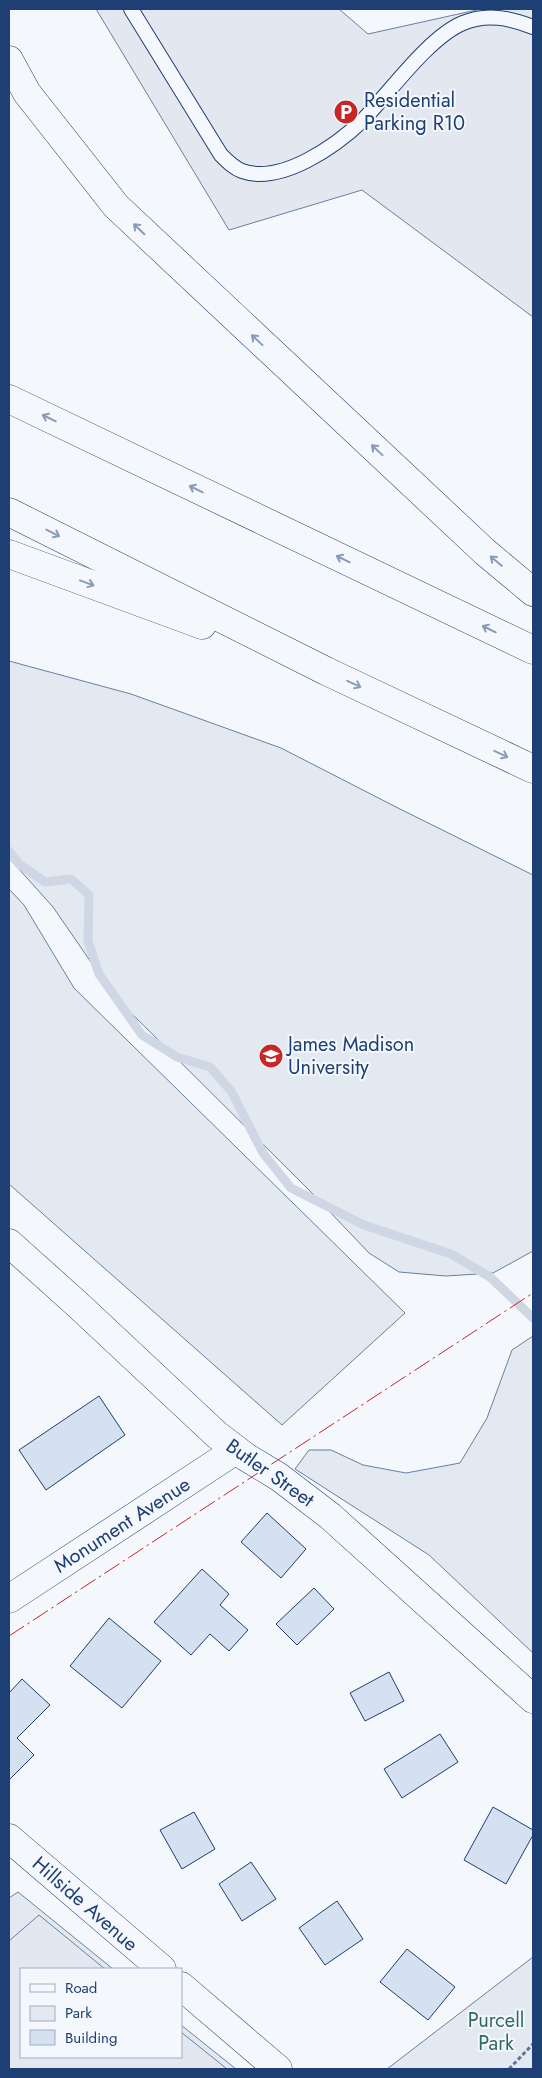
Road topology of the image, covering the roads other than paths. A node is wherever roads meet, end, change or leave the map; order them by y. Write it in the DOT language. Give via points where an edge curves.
graph roads {
  1 [pos="131,9"];
  2 [pos="533,27"];
  3 [pos="9,60"];
  4 [pos="9,399"];
  5 [pos="9,512"];
  6 [pos="9,554"];
  7 [pos="533,592"];
  8 [pos="533,650"];
  9 [pos="326,671"];
  10 [pos="533,769"];
  11 [pos="9,1243"];
  12 [pos="236,1450"];
  13 [pos="9,1599"];
  14 [pos="533,1699"];
  15 [pos="9,1838"];
  16 [pos="161,1968"];
  17 [pos="182,1987"];
  18 [pos="278,2069"];
  1 -- 2 [label="lane" via="221,155 241,170 262,174 290,168 344,136 363,120 436,41 455,27 493,17"];
  7 -- 3 [label="main road, one-way" via="484,552 116,206 27,93"];
  8 -- 4 [label="main road, one-way"];
  5 -- 9 [label="main road, one-way"];
  6 -- 9 [label="main road, one-way"];
  9 -- 10 [label="main road, one-way"];
  11 -- 12 [label="main road, Butler Street"];
  12 -- 13 [label="main road, Monument Avenue"];
  12 -- 14 [label="main road, Butler Street" via="279,1477 330,1516"];
  15 -- 16 [label="main road, Hillside Avenue"];
  17 -- 18 [label="main road"];
}
